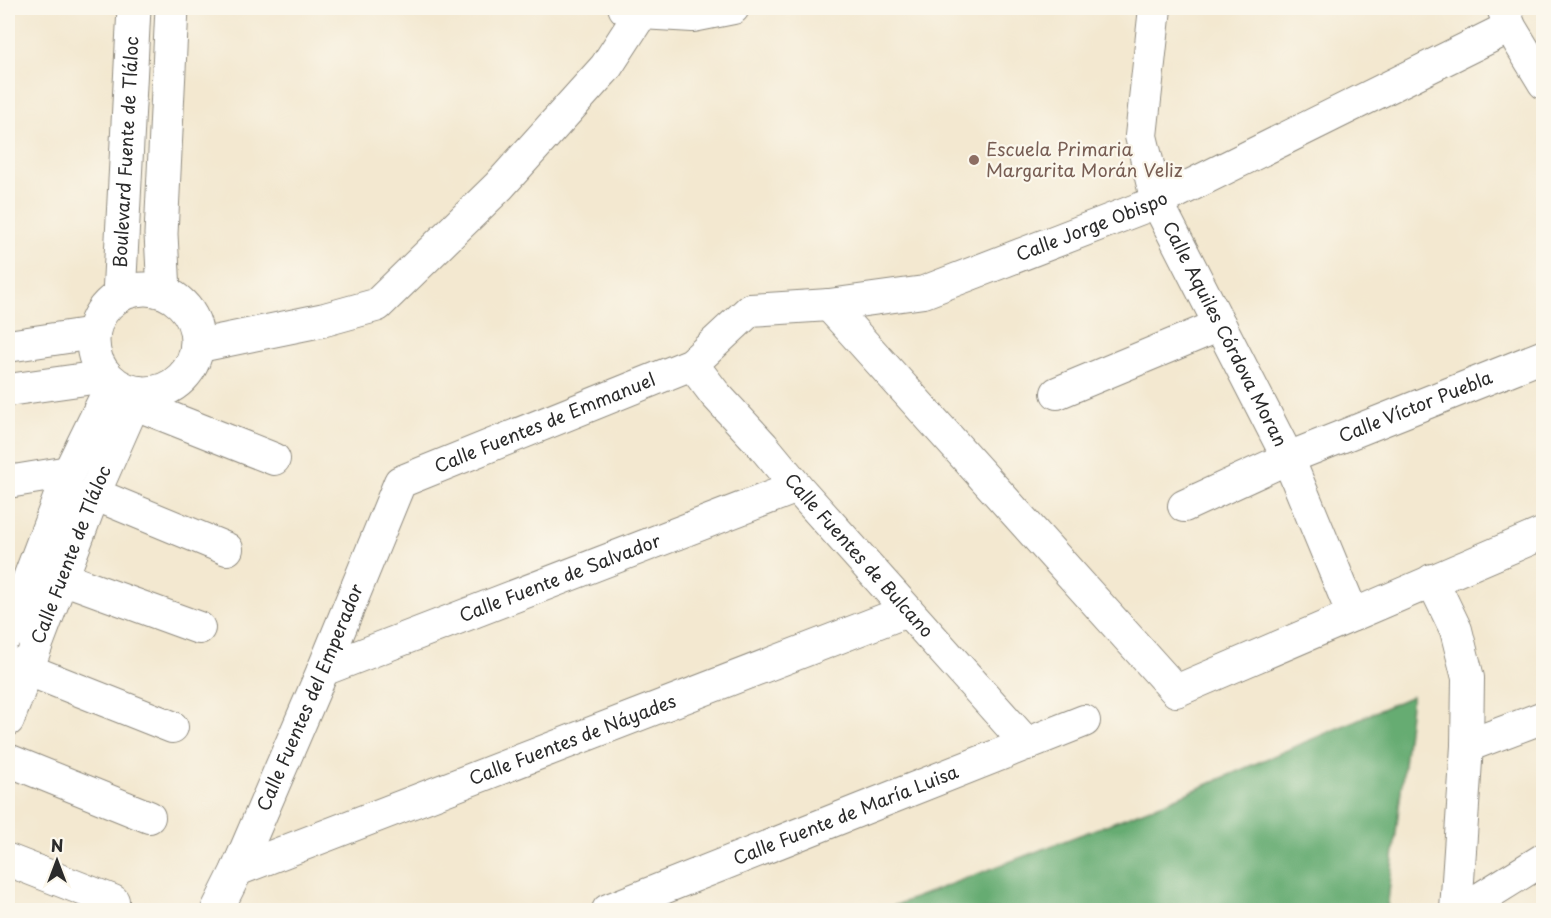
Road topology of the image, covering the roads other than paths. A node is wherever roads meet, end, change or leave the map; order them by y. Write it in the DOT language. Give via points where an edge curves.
graph roads {
  1 [pos="134,8"];
  2 [pos="172,8"];
  3 [pos="733,8"];
  4 [pos="1155,8"];
  5 [pos="637,10"];
  6 [pos="1506,17"];
  7 [pos="1544,83"];
  8 [pos="1157,202"];
  9 [pos="164,292"];
  10 [pos="119,296"];
  11 [pos="829,305"];
  12 [pos="1220,325"];
  13 [pos="94,333"];
  14 [pos="8,346"];
  15 [pos="197,346"];
  16 [pos="1544,356"];
  17 [pos="692,364"];
  18 [pos="120,389"];
  19 [pos="8,390"];
  20 [pos="1057,393"];
  21 [pos="1288,458"];
  22 [pos="274,459"];
  23 [pos="69,472"];
  24 [pos="8,482"];
  25 [pos="400,482"];
  26 [pos="797,487"];
  27 [pos="94,495"];
  28 [pos="1184,506"];
  29 [pos="1544,533"];
  30 [pos="40,547"];
  31 [pos="227,549"];
  32 [pos="66,567"];
  33 [pos="1432,580"];
  34 [pos="907,611"];
  35 [pos="1353,615"];
  36 [pos="199,628"];
  37 [pos="8,634"];
  38 [pos="17,666"];
  39 [pos="323,670"];
  40 [pos="1544,717"];
  41 [pos="8,720"];
  42 [pos="1084,721"];
  43 [pos="172,727"];
  44 [pos="1027,744"];
  45 [pos="1467,746"];
  46 [pos="8,760"];
  47 [pos="149,817"];
  48 [pos="1544,859"];
  49 [pos="8,860"];
  50 [pos="237,870"];
  51 [pos="113,901"];
  52 [pos="217,910"];
  53 [pos="608,910"];
  54 [pos="1455,910"];
  55 [pos="1462,910"];
  1 -- 10 [label="street, Boulevard Fuente de Tláloc"];
  2 -- 9 [label="street" via="161,234"];
  3 -- 5 [label="street" via="693,16"];
  4 -- 8 [label="street, Calle Aquiles Córdova Moran" via="1141,136"];
  5 -- 15 [label="street" via="606,67 499,186 377,305"];
  6 -- 7 [label="street"];
  6 -- 8 [label="street, Calle Jorge Obispo"];
  8 -- 11 [label="street, Calle Jorge Obispo" via="924,292"];
  8 -- 12 [label="street, Calle Aquiles Córdova Moran"];
  9 -- 10 [label="street" via="141,289"];
  9 -- 15 [label="street" via="178,300 189,314 196,329"];
  10 -- 13 [label="street" via="98,318"];
  11 -- 17 [label="street, Calle Jorge Obispo" via="750,310"];
  11 -- 35 [label="street" via="1176,691"];
  12 -- 20 [label="street"];
  12 -- 21 [label="street, Calle Aquiles Córdova Moran"];
  13 -- 14 [label="street"];
  13 -- 18 [label="street" via="98,363"];
  15 -- 18 [label="street" via="183,377 169,387 152,392"];
  16 -- 21 [label="street, Calle Víctor Puebla"];
  17 -- 25 [label="street, Calle Fuentes de Emmanuel"];
  17 -- 26 [label="street, Calle Fuentes de Bulcano"];
  18 -- 19 [label="street"];
  18 -- 22 [label="street"];
  18 -- 23 [label="street, Calle Fuente de Tláloc"];
  18 -- 27 [label="street, Calle Fuente de Tláloc"];
  21 -- 28 [label="street, Calle Víctor Puebla"];
  21 -- 35 [label="street, Calle Aquiles Córdova Moran"];
  23 -- 24 [label="street"];
  23 -- 30 [label="street, Calle Fuente de Tláloc"];
  25 -- 39 [label="street, Calle Fuentes del Emperador"];
  26 -- 34 [label="street, Calle Fuentes de Bulcano"];
  26 -- 39 [label="street, Calle Fuente de Salvador"];
  27 -- 31 [label="street"];
  27 -- 32 [label="street, Calle Fuente de Tláloc"];
  29 -- 33 [label="street"];
  30 -- 32 [label="street"];
  30 -- 37 [label="street, Calle Fuente de Tláloc"];
  32 -- 36 [label="street"];
  32 -- 38 [label="street, Calle Fuente de Tláloc"];
  33 -- 35 [label="street"];
  33 -- 45 [label="street" via="1456,630 1468,678"];
  34 -- 44 [label="street, Calle Fuentes de Bulcano"];
  34 -- 50 [label="street, Calle Fuentes de Náyades"];
  38 -- 41 [label="street, Calle Fuente de Tláloc"];
  38 -- 43 [label="street"];
  39 -- 50 [label="street, Calle Fuentes del Emperador"];
  40 -- 45 [label="street"];
  42 -- 44 [label="street, Calle Fuente de María Luisa"];
  44 -- 53 [label="street, Calle Fuente de María Luisa"];
  45 -- 54 [label="street"];
  46 -- 47 [label="street"];
  48 -- 55 [label="street"];
  49 -- 51 [label="street"];
  50 -- 52 [label="street, Calle Fuentes del Emperador"];
}
